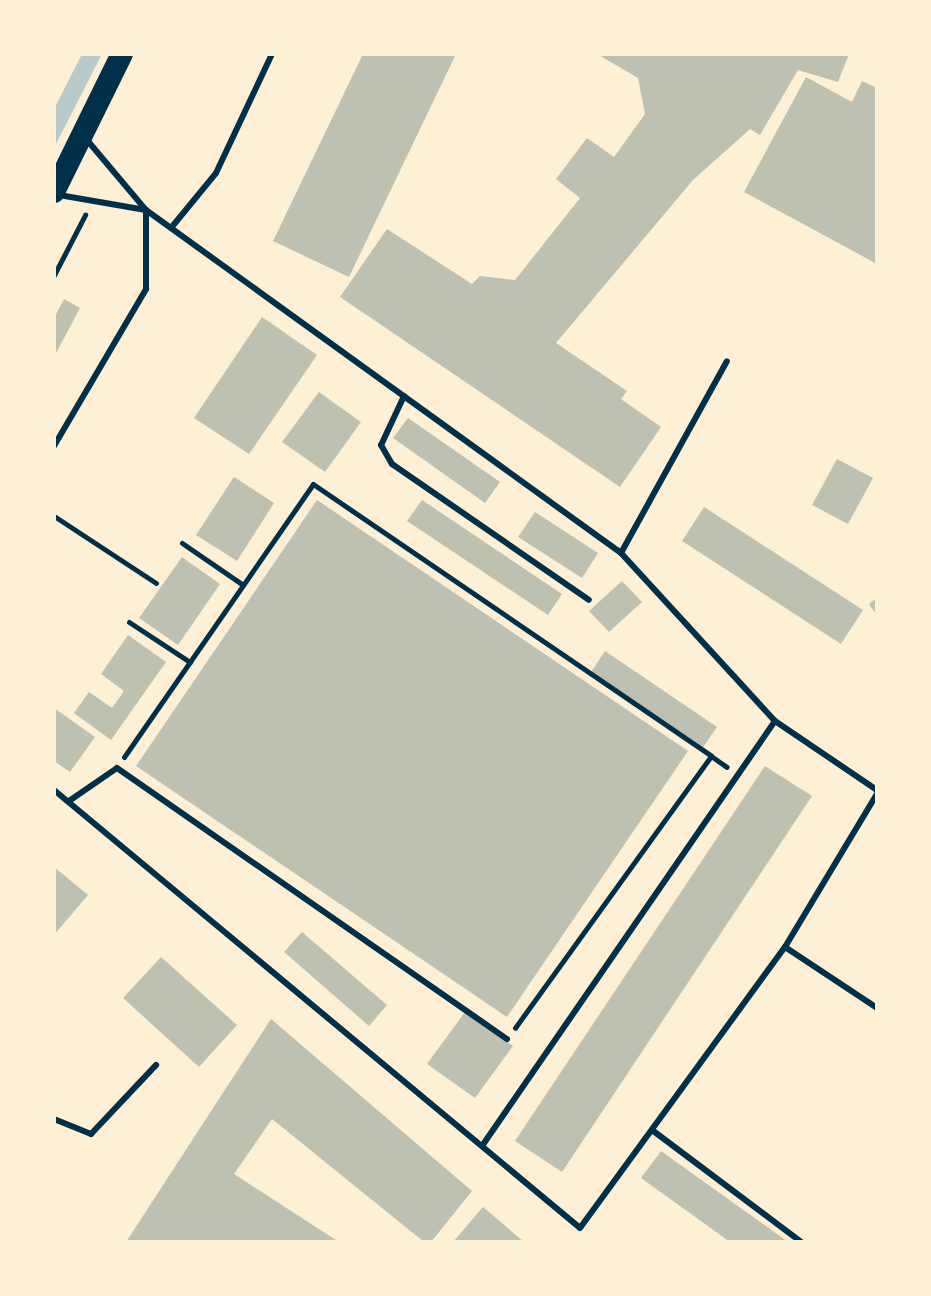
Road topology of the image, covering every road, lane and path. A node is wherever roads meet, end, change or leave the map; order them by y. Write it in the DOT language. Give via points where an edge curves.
graph roads {
  1 [pos="122,54"];
  2 [pos="272,54"];
  3 [pos="83,134"];
  4 [pos="54,193"];
  5 [pos="93,200"];
  6 [pos="146,210"];
  7 [pos="171,228"];
  8 [pos="54,275"];
  9 [pos="727,361"];
  10 [pos="404,396"];
  11 [pos="54,446"];
  12 [pos="54,516"];
  13 [pos="182,543"];
  14 [pos="621,553"];
  15 [pos="156,583"];
  16 [pos="243,585"];
  17 [pos="589,600"];
  18 [pos="129,622"];
  19 [pos="190,662"];
  20 [pos="775,721"];
  21 [pos="117,768"];
  22 [pos="54,790"];
  23 [pos="877,792"];
  24 [pos="69,801"];
  25 [pos="785,947"];
  26 [pos="877,1008"];
  27 [pos="507,1039"];
  28 [pos="156,1065"];
  29 [pos="54,1119"];
  30 [pos="652,1130"];
  31 [pos="482,1146"];
  32 [pos="801,1242"];
  1 -- 3 [label="highway"];
  2 -- 7 [label="lane" via="216,173"];
  3 -- 4 [label="highway"];
  3 -- 6 [label="lane"];
  4 -- 5 [label="lane"];
  5 -- 6 [label="lane"];
  5 -- 8 [label="path"];
  6 -- 7 [label="lane"];
  6 -- 11 [label="lane" via="146,289"];
  7 -- 10 [label="lane"];
  9 -- 14 [label="lane"];
  10 -- 14 [label="lane"];
  10 -- 17 [label="lane" via="381,445 392,464"];
  12 -- 15 [label="path"];
  13 -- 16 [label="path"];
  14 -- 20 [label="lane"];
  16 -- 19 [label="path"];
  16 -- 27 [label="path" via="313,484 711,756"];
  18 -- 19 [label="path"];
  19 -- 21 [label="path"];
  20 -- 23 [label="lane"];
  20 -- 31 [label="lane"];
  21 -- 24 [label="lane"];
  21 -- 27 [label="lane"];
  22 -- 24 [label="lane"];
  23 -- 25 [label="lane"];
  24 -- 31 [label="lane"];
  25 -- 26 [label="lane"];
  25 -- 30 [label="lane"];
  28 -- 29 [label="lane" via="91,1134"];
  30 -- 31 [label="lane" via="580,1228"];
  30 -- 32 [label="lane"];
}
